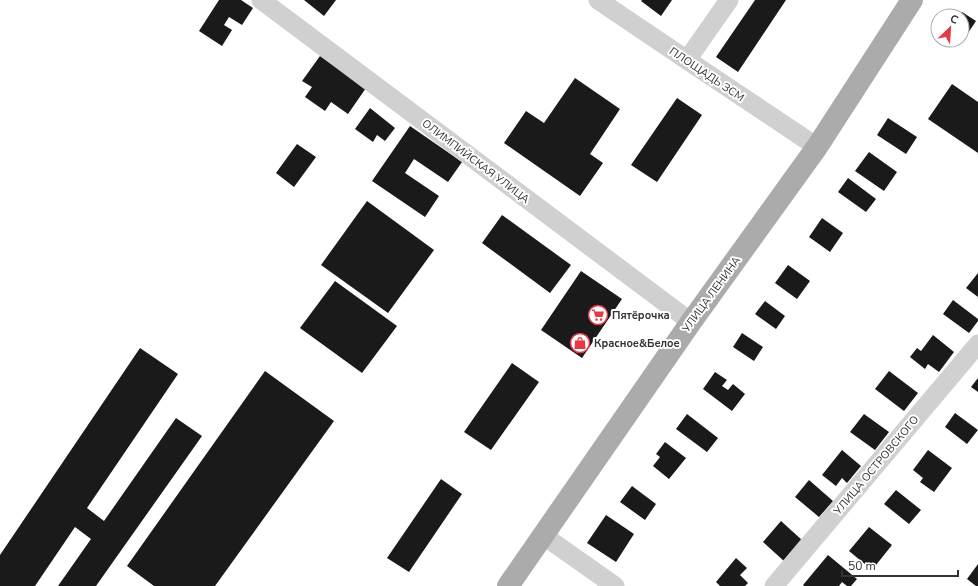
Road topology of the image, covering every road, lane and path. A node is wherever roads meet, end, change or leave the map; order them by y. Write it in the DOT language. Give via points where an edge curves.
graph roads {
  1 [pos="261,0"];
  2 [pos="598,0"];
  3 [pos="729,0"];
  4 [pos="912,0"];
  5 [pos="687,60"];
  6 [pos="817,147"];
  7 [pos="690,322"];
  8 [pos="978,344"];
  9 [pos="544,536"];
  10 [pos="508,586"];
  11 [pos="615,586"];
  12 [pos="774,586"];
  1 -- 7 [label="street, ОЛИМПИЙСКАЯ УЛИЦА"];
  2 -- 5 [label="street, ПЛОЩАДЬ ЗСМ"];
  3 -- 5 [label="street"];
  4 -- 6 [label="main road, УЛИЦА ЛЕНИНА"];
  5 -- 6 [label="street, ПЛОЩАДЬ ЗСМ"];
  6 -- 7 [label="main road, УЛИЦА ЛЕНИНА"];
  7 -- 9 [label="main road, УЛИЦА ЛЕНИНА"];
  8 -- 12 [label="street, УЛИЦА ОСТРОВСКОГО"];
  9 -- 10 [label="main road, УЛИЦА ЛЕНИНА"];
  9 -- 11 [label="street"];
}
